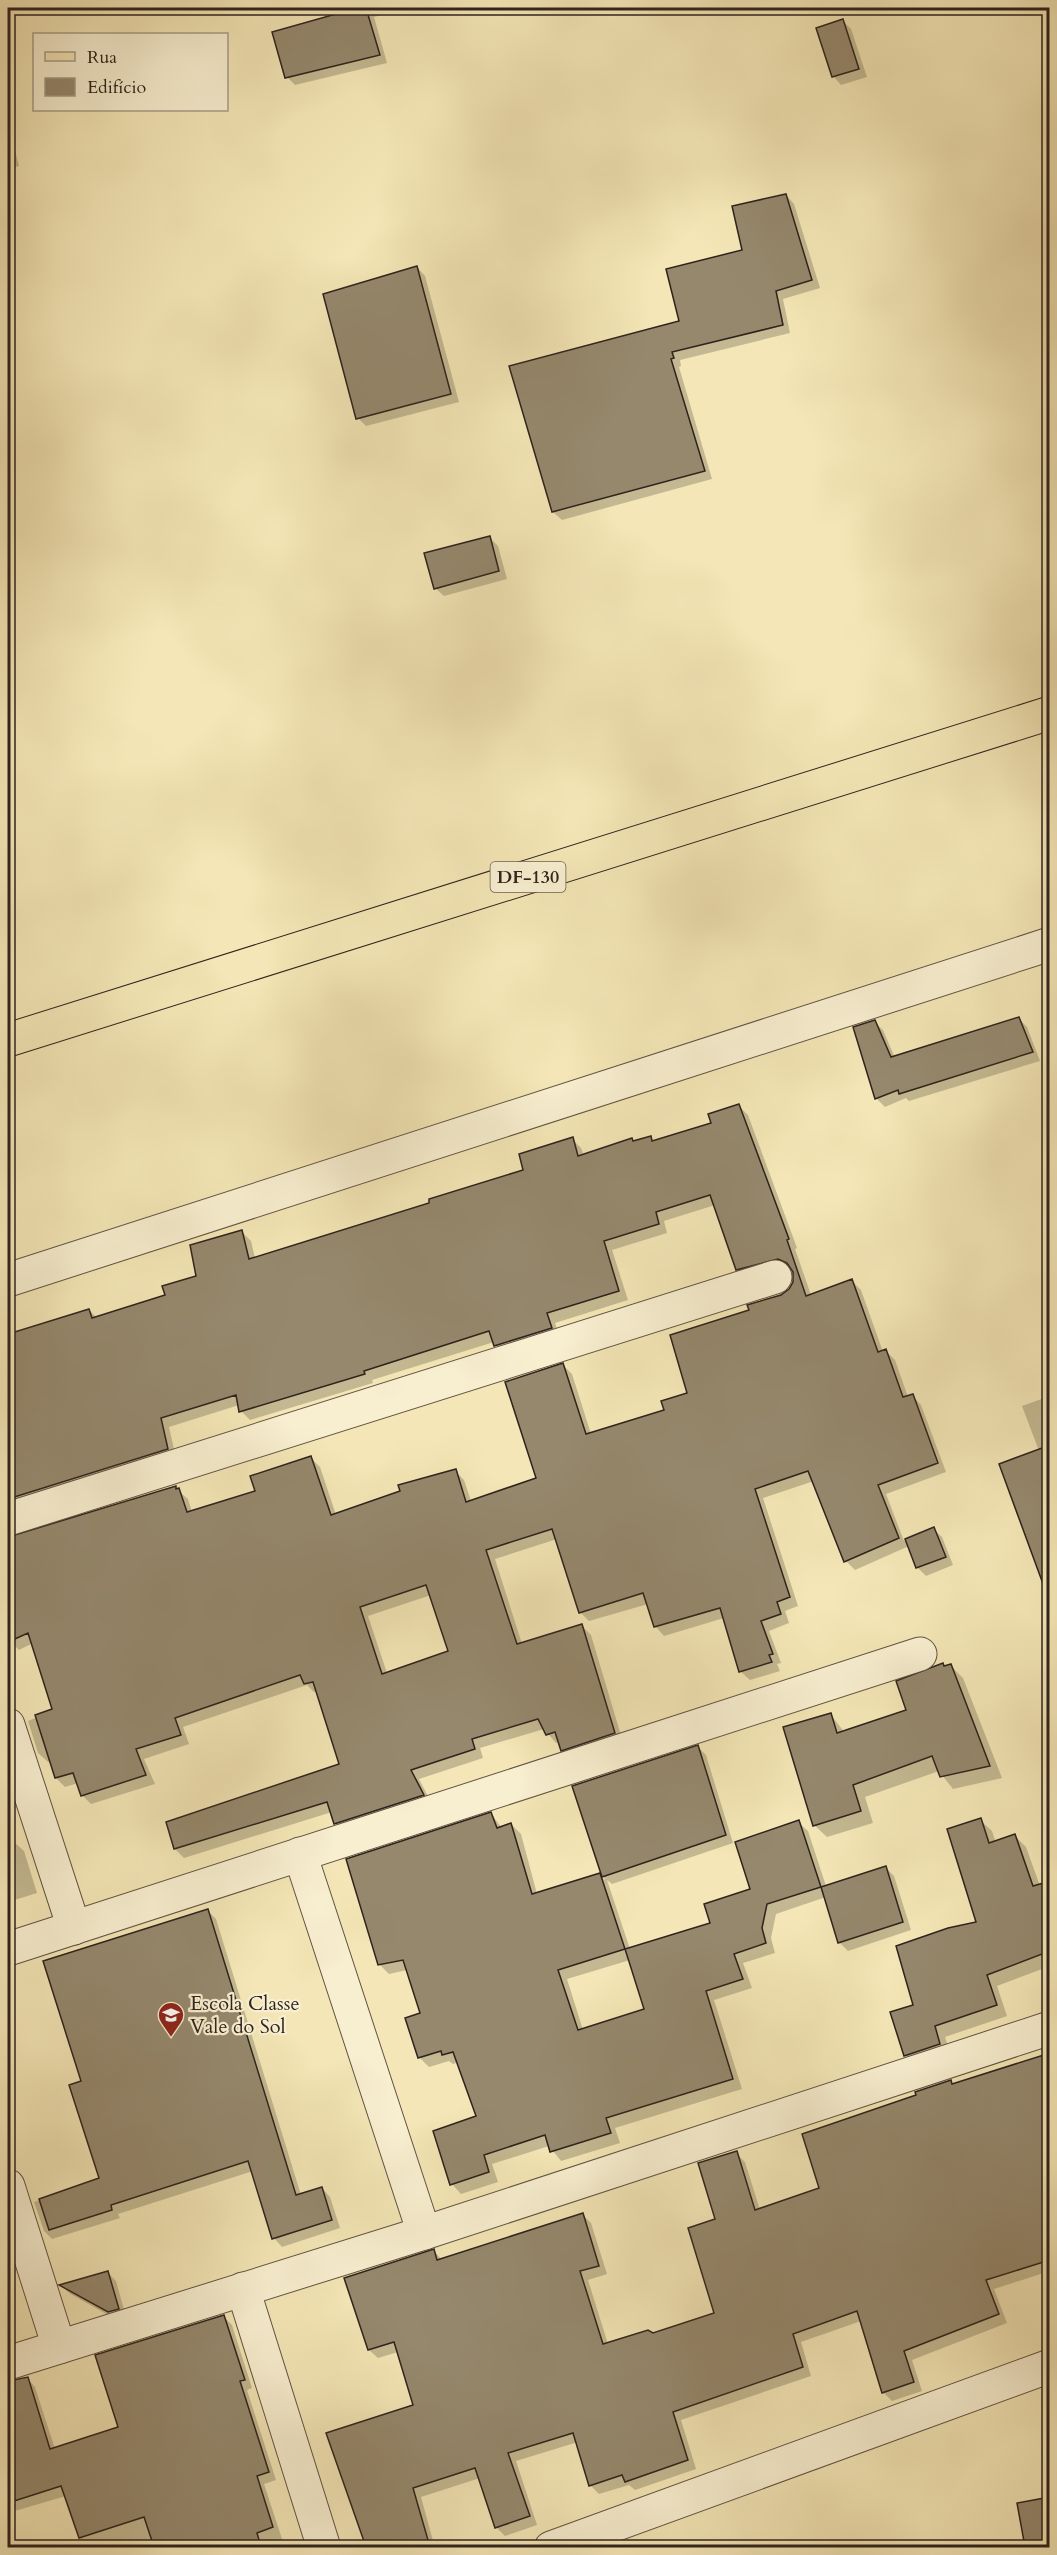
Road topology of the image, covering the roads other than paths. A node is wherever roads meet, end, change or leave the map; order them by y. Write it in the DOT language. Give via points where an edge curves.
graph roads {
  1 [pos="1050,713"];
  2 [pos="1050,944"];
  3 [pos="8,1040"];
  4 [pos="775,1277"];
  5 [pos="8,1280"];
  6 [pos="8,1519"];
  7 [pos="920,1654"];
  8 [pos="8,1725"];
  9 [pos="300,1854"];
  10 [pos="74,1928"];
  11 [pos="8,1949"];
  12 [pos="1050,2028"];
  13 [pos="8,2186"];
  14 [pos="424,2233"];
  15 [pos="243,2289"];
  16 [pos="59,2347"];
  17 [pos="8,2363"];
  18 [pos="1050,2366"];
  19 [pos="324,2547"];
  20 [pos="551,2547"];
  1 -- 3 [label="main road, DF-130"];
  2 -- 5 [label="street"];
  4 -- 6 [label="street"];
  7 -- 9 [label="street"];
  8 -- 10 [label="street"];
  9 -- 10 [label="street"];
  9 -- 14 [label="street"];
  10 -- 11 [label="street"];
  12 -- 14 [label="street"];
  13 -- 16 [label="street"];
  14 -- 15 [label="street"];
  15 -- 16 [label="street"];
  15 -- 19 [label="street"];
  16 -- 17 [label="street"];
  18 -- 20 [label="street"];
}
